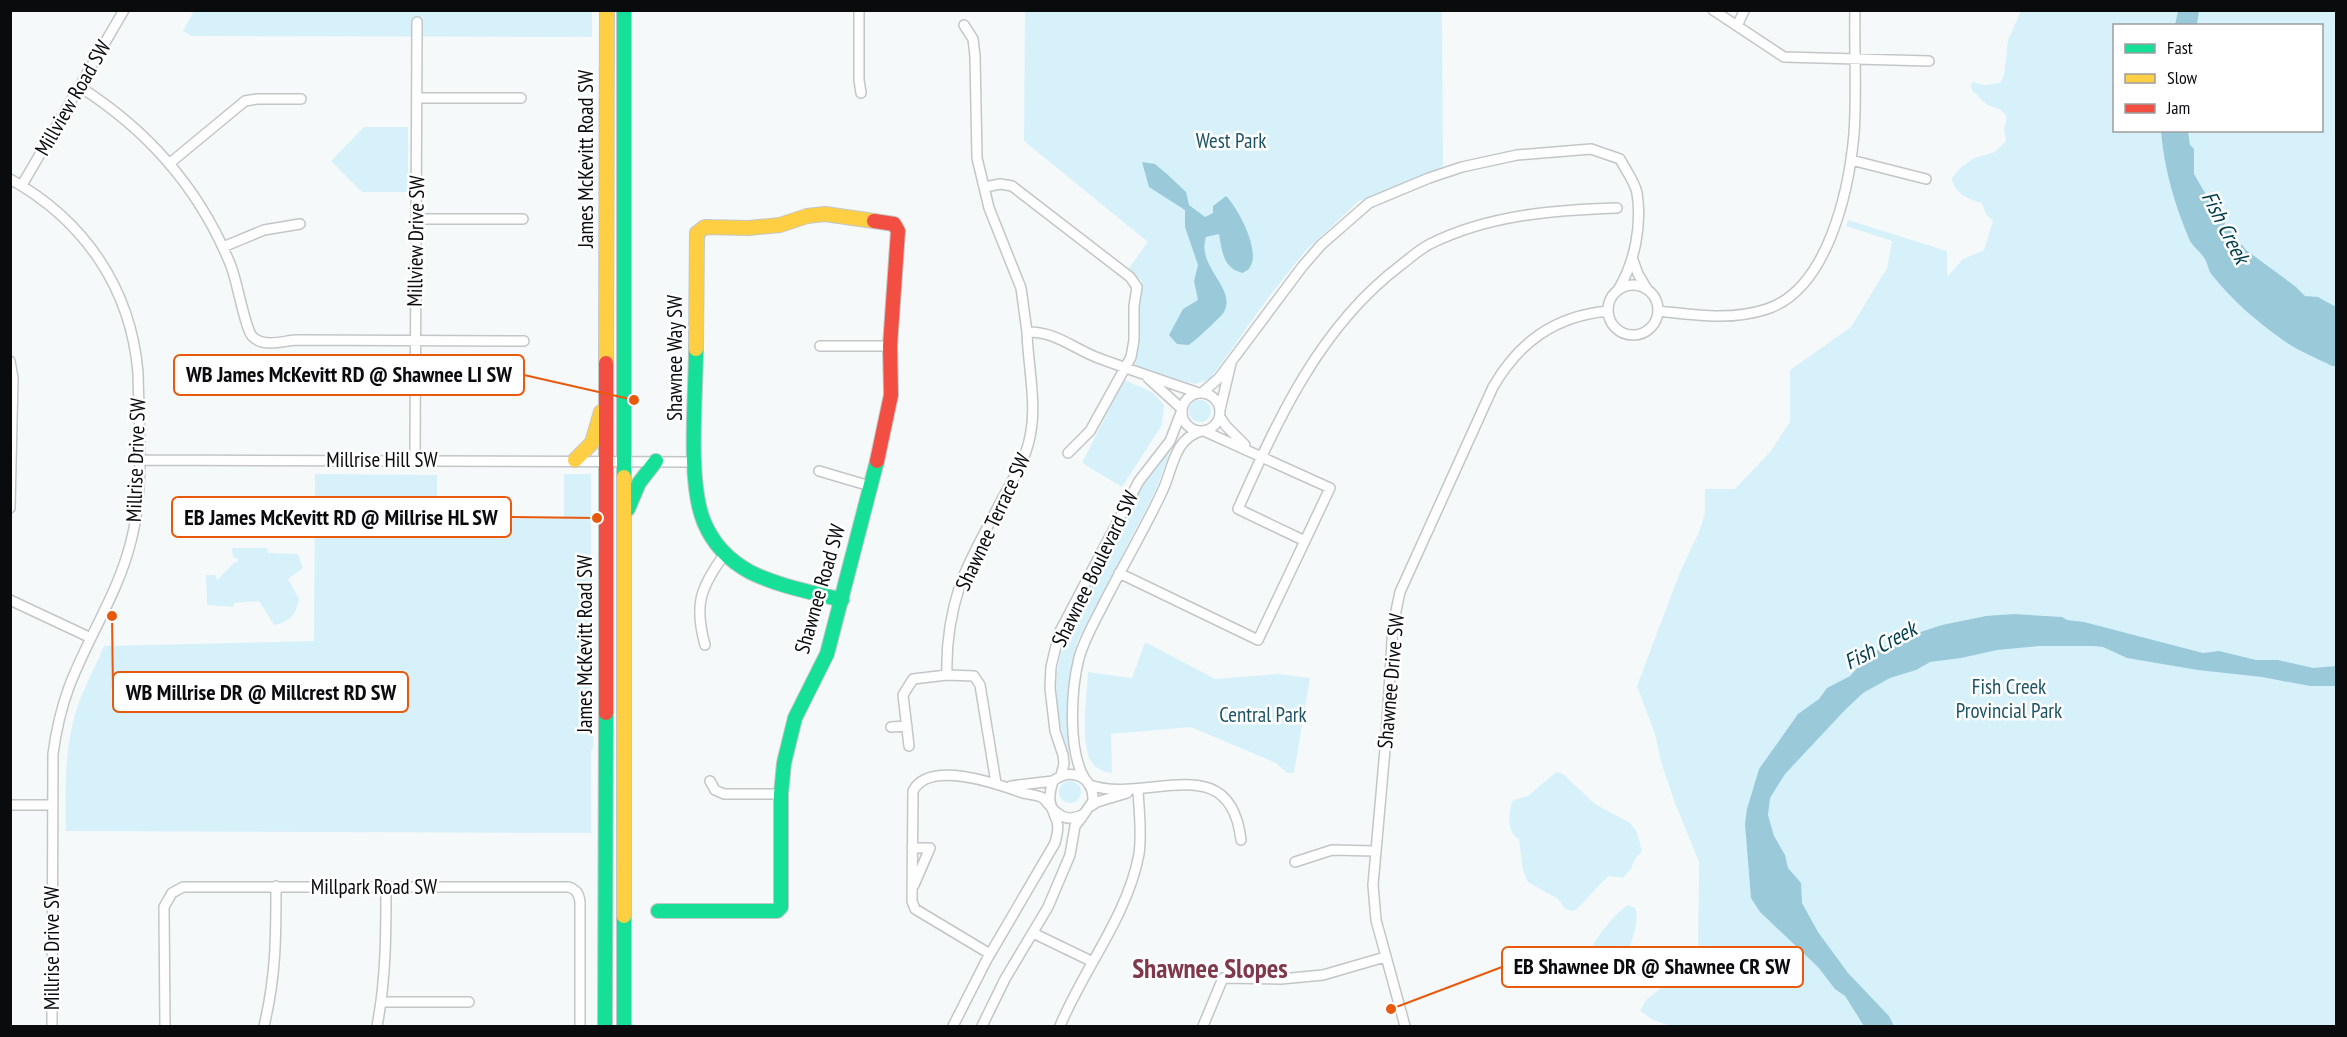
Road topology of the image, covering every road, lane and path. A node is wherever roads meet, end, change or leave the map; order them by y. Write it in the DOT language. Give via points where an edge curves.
graph roads {
  1 [pos="124,10"];
  2 [pos="607,10"];
  3 [pos="624,10"];
  4 [pos="859,10"];
  5 [pos="1713,10"];
  6 [pos="1855,10"];
  7 [pos="1744,11"];
  8 [pos="417,22"];
  9 [pos="964,25"];
  10 [pos="1737,26"];
  11 [pos="1854,59"];
  12 [pos="1929,61"];
  13 [pos="80,87"];
  14 [pos="861,93"];
  15 [pos="417,98"];
  16 [pos="521,98"];
  17 [pos="301,99"];
  18 [pos="1851,160"];
  19 [pos="170,163"];
  20 [pos="1926,178"];
  21 [pos="10,179"];
  22 [pos="22,185"];
  23 [pos="985,187"];
  24 [pos="1617,208"];
  25 [pos="416,219"];
  26 [pos="523,219"];
  27 [pos="300,224"];
  28 [pos="896,227"];
  29 [pos="223,247"];
  30 [pos="1633,260"];
  31 [pos="1647,289"];
  32 [pos="1618,290"];
  33 [pos="1608,311"];
  34 [pos="1658,311"];
  35 [pos="1027,332"];
  36 [pos="415,341"];
  37 [pos="524,341"];
  38 [pos="820,346"];
  39 [pos="890,346"];
  40 [pos="10,361"];
  41 [pos="1232,361"];
  42 [pos="1126,368"];
  43 [pos="1143,375"];
  44 [pos="606,381"];
  45 [pos="1201,392"];
  46 [pos="1182,409"];
  47 [pos="1220,413"];
  48 [pos="1203,431"];
  49 [pos="1068,453"];
  50 [pos="1258,454"];
  51 [pos="139,460"];
  52 [pos="415,460"];
  53 [pos="575,460"];
  54 [pos="607,460"];
  55 [pos="624,461"];
  56 [pos="656,461"];
  57 [pos="695,462"];
  58 [pos="819,471"];
  59 [pos="870,486"];
  60 [pos="10,508"];
  61 [pos="624,520"];
  62 [pos="1305,541"];
  63 [pos="724,555"];
  64 [pos="1119,573"];
  65 [pos="10,600"];
  66 [pos="842,600"];
  67 [pos="91,638"];
  68 [pos="705,645"];
  69 [pos="947,675"];
  70 [pos="907,726"];
  71 [pos="891,727"];
  72 [pos="909,746"];
  73 [pos="1057,778"];
  74 [pos="710,781"];
  75 [pos="1088,784"];
  76 [pos="1001,785"];
  77 [pos="1138,790"];
  78 [pos="782,794"];
  79 [pos="10,805"];
  80 [pos="52,805"];
  81 [pos="1091,806"];
  82 [pos="1053,809"];
  83 [pos="1084,814"];
  84 [pos="1241,840"];
  85 [pos="912,848"];
  86 [pos="1375,851"];
  87 [pos="1295,862"];
  88 [pos="276,886"];
  89 [pos="386,886"];
  90 [pos="912,889"];
  91 [pos="658,911"];
  92 [pos="1033,933"];
  93 [pos="990,954"];
  94 [pos="1385,957"];
  95 [pos="1093,962"];
  96 [pos="382,1002"];
  97 [pos="469,1002"];
  98 [pos="52,1026"];
  99 [pos="165,1026"];
  100 [pos="264,1026"];
  101 [pos="377,1026"];
  102 [pos="580,1026"];
  103 [pos="605,1026"];
  104 [pos="624,1026"];
  105 [pos="953,1026"];
  106 [pos="982,1026"];
  107 [pos="1060,1026"];
  108 [pos="1203,1026"];
  109 [pos="1406,1026"];
  1 -- 13 [label="street, Millview Road SW"];
  2 -- 44 [label="main road, James McKevitt Road SW"];
  3 -- 55 [label="main road, James McKevitt Road SW"];
  4 -- 14 [label="street"];
  5 -- 10 [label="street"];
  6 -- 11 [label="street"];
  7 -- 10 [label="street"];
  8 -- 15 [label="street, Millview Drive SW"];
  9 -- 23 [label="street, Shawnee Terrace SW" via="974,44 975,132"];
  10 -- 11 [label="street" via="1784,57"];
  11 -- 12 [label="street"];
  11 -- 18 [label="street"];
  13 -- 19 [label="street" via="128,121"];
  13 -- 22 [label="street, Millview Road SW"];
  15 -- 16 [label="street"];
  15 -- 25 [label="street, Millview Drive SW"];
  17 -- 19 [label="street" via="245,101"];
  18 -- 20 [label="street"];
  18 -- 34 [label="street" via="1838,218 1820,261 1798,290 1769,309 1732,318"];
  19 -- 29 [label="street" via="199,201"];
  21 -- 22 [label="street, Millrise Drive SW"];
  22 -- 51 [label="street, Millrise Drive SW" via="57,211 88,242 120,295 137,354"];
  23 -- 35 [label="street, Shawnee Terrace SW" via="989,208 1021,288"];
  23 -- 42 [label="street" via="1012,186 1134,282 1134,340"];
  24 -- 50 [label="street" via="1555,210 1490,222 1429,244 1383,279 1334,329"];
  25 -- 26 [label="street"];
  25 -- 36 [label="street, Millview Drive SW"];
  27 -- 29 [label="street" via="264,230"];
  28 -- 39 [label="main road, Shawnee Road SW"];
  28 -- 57 [label="main road, Shawnee Way SW" via="886,222 825,214 780,225 705,227 698,234"];
  29 -- 36 [label="street" via="248,329 256,340"];
  30 -- 31 [label="street"];
  30 -- 32 [label="street"];
  30 -- 41 [label="street" via="1637,191 1620,159 1591,149 1517,155 1462,167 1389,194 1361,209 1315,252"];
  31 -- 32 [label="street" via="1631,285"];
  31 -- 34 [label="street" via="1654,296"];
  32 -- 33 [label="street" via="1610,298"];
  33 -- 34 [label="street" via="1615,329 1630,336 1646,333 1653,327"];
  33 -- 86 [label="street, Shawnee Drive SW" via="1563,322 1533,338 1507,364 1400,592 1393,625"];
  35 -- 42 [label="street" via="1054,335"];
  35 -- 69 [label="street, Shawnee Terrace SW" via="1032,390 1029,442 960,585 946,657"];
  36 -- 37 [label="street"];
  36 -- 52 [label="street, Millview Drive SW"];
  38 -- 39 [label="street"];
  39 -- 59 [label="main road, Shawnee Road SW" via="891,395"];
  40 -- 60 [label="street"];
  41 -- 45 [label="street" via="1220,378"];
  41 -- 47 [label="street"];
  42 -- 43 [label="street"];
  42 -- 49 [label="street" via="1090,431"];
  43 -- 45 [label="street"];
  43 -- 46 [label="street"];
  44 -- 53 [label="main road" via="598,428 592,443"];
  44 -- 54 [label="main road, James McKevitt Road SW"];
  45 -- 46 [label="street" via="1190,396"];
  45 -- 47 [label="street" via="1215,398"];
  46 -- 48 [label="street" via="1187,425"];
  46 -- 73 [label="street, Shawnee Boulevard SW" via="1170,441 1139,481 1059,633 1050,688 1064,764"];
  47 -- 48 [label="street" via="1214,426"];
  47 -- 50 [label="street" via="1234,435"];
  48 -- 50 [label="street"];
  48 -- 64 [label="street, Shawnee Boulevard SW" via="1188,437 1180,446 1162,494"];
  50 -- 62 [label="street" via="1238,509"];
  50 -- 62 [label="street" via="1330,488"];
  51 -- 52 [label="street, Millrise Hill SW"];
  51 -- 67 [label="street, Millrise Drive SW" via="138,505 130,546"];
  52 -- 53 [label="street, Millrise Hill SW"];
  53 -- 54 [label="street, Millrise Hill SW"];
  54 -- 55 [label="street, Millrise Hill SW"];
  54 -- 103 [label="main road, James McKevitt Road SW"];
  55 -- 56 [label="street, Millrise Hill SW"];
  55 -- 61 [label="main road, James McKevitt Road SW"];
  56 -- 57 [label="street, Millrise Hill SW"];
  56 -- 61 [label="main road" via="637,485"];
  57 -- 63 [label="main road, Shawnee Way SW" via="697,495 706,526"];
  58 -- 59 [label="street"];
  59 -- 66 [label="main road, Shawnee Road SW"];
  61 -- 104 [label="main road, James McKevitt Road SW"];
  62 -- 64 [label="street" via="1258,640"];
  63 -- 66 [label="main road, Shawnee Way SW" via="747,572"];
  63 -- 68 [label="street" via="709,576 698,609"];
  64 -- 75 [label="street, Shawnee Boulevard SW" via="1085,641 1076,675 1074,750 1080,773"];
  65 -- 67 [label="street"];
  66 -- 78 [label="main road, Shawnee Road SW" via="827,654 795,717 784,763"];
  67 -- 80 [label="street, Millrise Drive SW" via="69,686 58,723"];
  69 -- 70 [label="street" via="913,679 903,695"];
  69 -- 76 [label="street" via="974,676 980,685"];
  70 -- 71 [label="street"];
  70 -- 72 [label="street"];
  73 -- 75 [label="street" via="1076,774"];
  73 -- 76 [label="street"];
  73 -- 82 [label="street" via="1049,795"];
  74 -- 78 [label="street" via="715,790 724,794"];
  75 -- 77 [label="street" via="1101,789"];
  75 -- 81 [label="street" via="1093,795"];
  76 -- 82 [label="street" via="1043,798"];
  76 -- 85 [label="street" via="946,775 931,777 915,786"];
  77 -- 81 [label="street"];
  77 -- 84 [label="street" via="1182,784 1206,786 1234,809"];
  77 -- 95 [label="street" via="1138,856 1124,900"];
  78 -- 91 [label="main road, Shawnee Road SW" via="779,909"];
  79 -- 80 [label="street"];
  80 -- 98 [label="street, Millrise Drive SW"];
  81 -- 83 [label="street"];
  82 -- 83 [label="street" via="1064,818"];
  82 -- 93 [label="street" via="1059,827 1055,843"];
  83 -- 92 [label="street" via="1075,826 1061,880"];
  85 -- 90 [label="street"];
  85 -- 90 [label="street" via="930,849"];
  86 -- 87 [label="street" via="1332,850"];
  86 -- 94 [label="street, Shawnee Drive SW" via="1376,920"];
  88 -- 89 [label="street, Millpark Road SW"];
  88 -- 99 [label="street, Millpark Road SW" via="183,887 171,892 164,907"];
  88 -- 100 [label="street" via="276,959"];
  89 -- 96 [label="street"];
  89 -- 102 [label="street, Millpark Road SW" via="568,887 576,891 580,902"];
  90 -- 93 [label="street" via="915,909"];
  92 -- 95 [label="street"];
  92 -- 106 [label="street"];
  93 -- 105 [label="street"];
  94 -- 108 [label="street" via="1323,975 1223,978"];
  94 -- 109 [label="street, Shawnee Drive SW"];
  95 -- 107 [label="street"];
  96 -- 97 [label="street"];
  96 -- 101 [label="street"];
}
